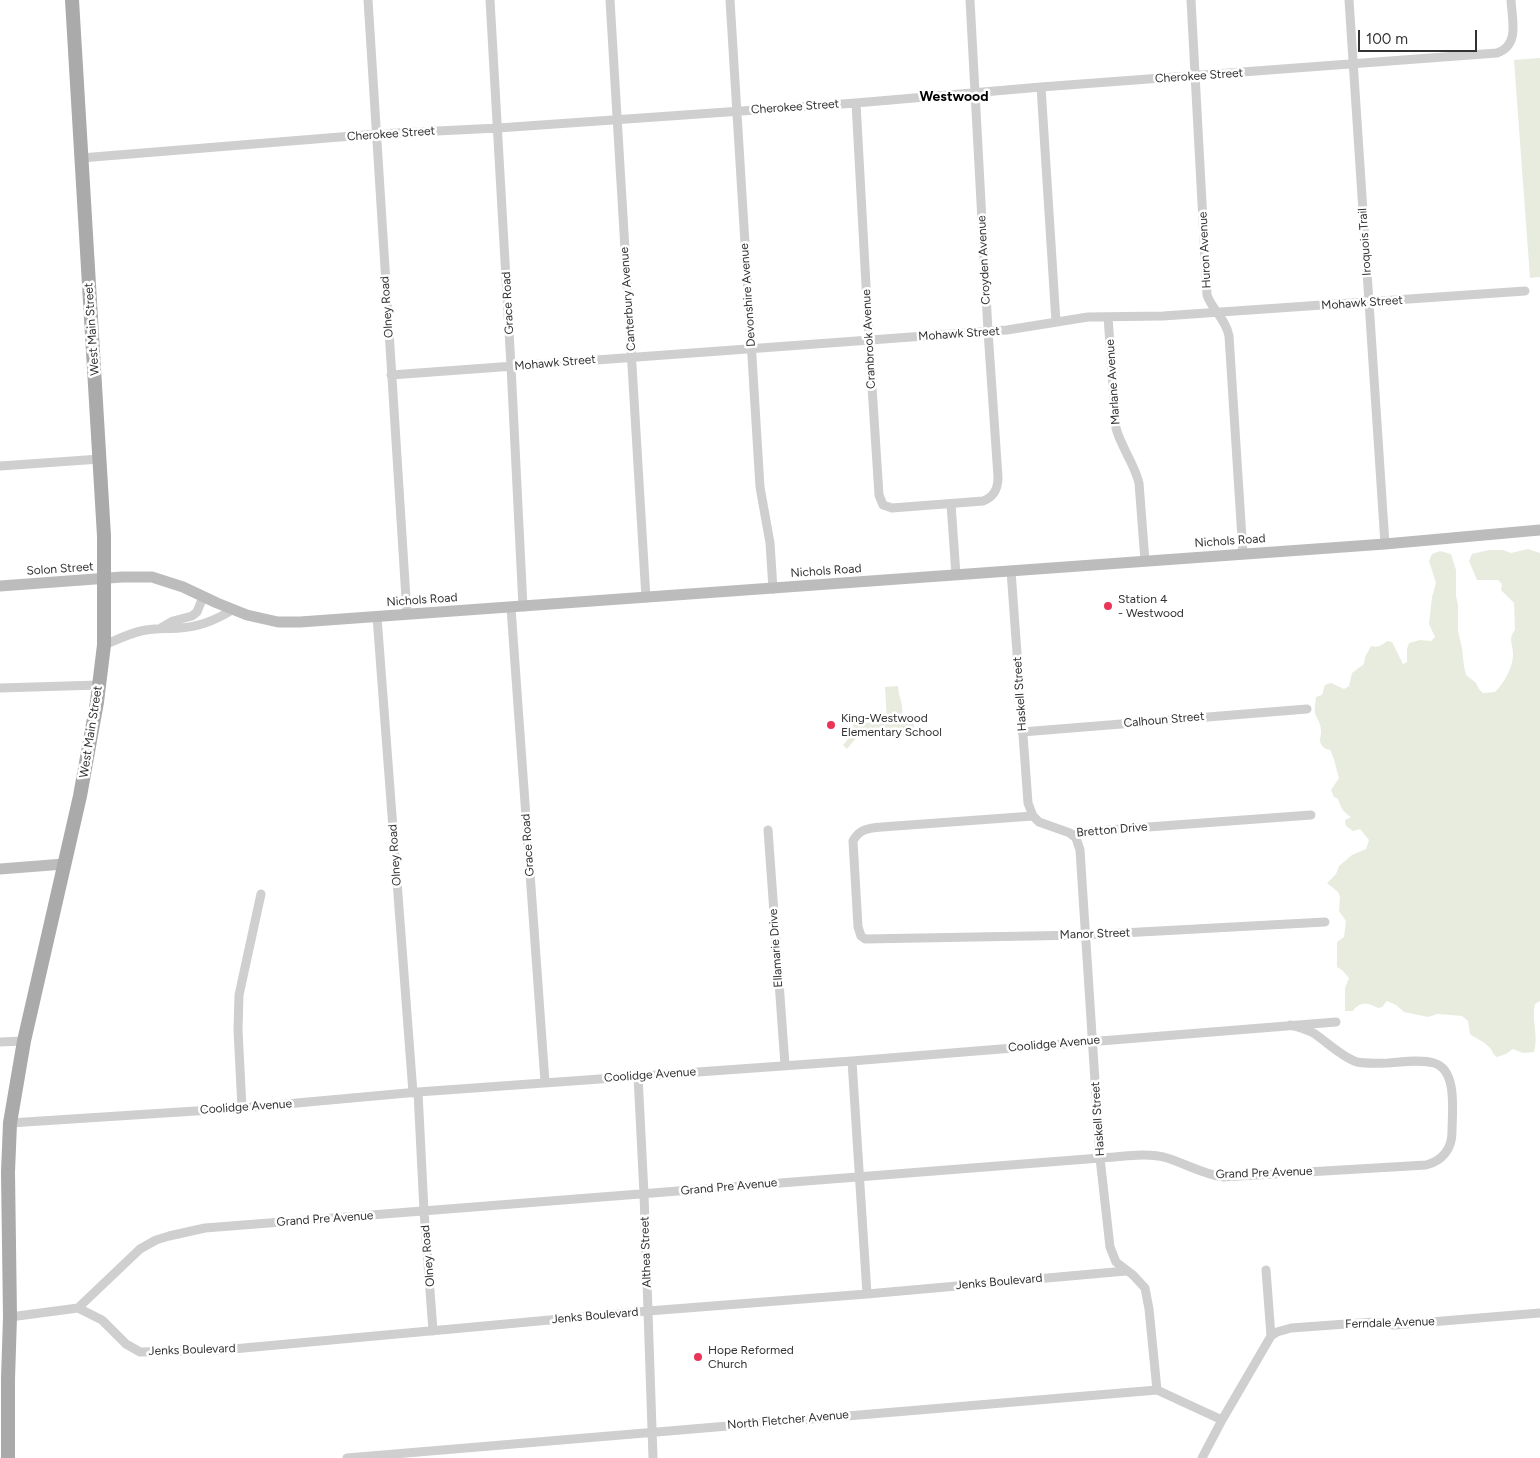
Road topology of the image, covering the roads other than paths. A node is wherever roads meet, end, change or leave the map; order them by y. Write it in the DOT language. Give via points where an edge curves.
graph roads {
  1 [pos="72,0"];
  2 [pos="368,0"];
  3 [pos="490,0"];
  4 [pos="610,0"];
  5 [pos="730,0"];
  6 [pos="970,0"];
  7 [pos="1191,0"];
  8 [pos="1350,0"];
  9 [pos="1511,0"];
  10 [pos="1354,64"];
  11 [pos="1196,76"];
  12 [pos="1042,87"];
  13 [pos="976,93"];
  14 [pos="856,103"];
  15 [pos="735,111"];
  16 [pos="616,119"];
  17 [pos="498,128"];
  18 [pos="377,134"];
  19 [pos="81,158"];
  20 [pos="1525,291"];
  21 [pos="1369,303"];
  22 [pos="1216,312"];
  23 [pos="1108,317"];
  24 [pos="1056,322"];
  25 [pos="988,331"];
  26 [pos="869,340"];
  27 [pos="752,349"];
  28 [pos="631,356"];
  29 [pos="512,366"];
  30 [pos="392,375"];
  31 [pos="100,459"];
  32 [pos="0,466"];
  33 [pos="951,504"];
  34 [pos="1540,530"];
  35 [pos="1385,544"];
  36 [pos="1243,554"];
  37 [pos="1145,561"];
  38 [pos="1011,571"];
  39 [pos="956,575"];
  40 [pos="122,577"];
  41 [pos="105,580"];
  42 [pos="0,586"];
  43 [pos="773,589"];
  44 [pos="203,597"];
  45 [pos="646,598"];
  46 [pos="517,607"];
  47 [pos="232,610"];
  48 [pos="407,614"];
  49 [pos="378,616"];
  50 [pos="162,628"];
  51 [pos="104,645"];
  52 [pos="99,685"];
  53 [pos="0,688"];
  54 [pos="1307,709"];
  55 [pos="1022,732"];
  56 [pos="1311,815"];
  57 [pos="1033,816"];
  58 [pos="768,830"];
  59 [pos="1072,835"];
  60 [pos="64,864"];
  61 [pos="0,869"];
  62 [pos="261,894"];
  63 [pos="1325,922"];
  64 [pos="1086,935"];
  65 [pos="1336,1022"];
  66 [pos="1290,1025"];
  67 [pos="1093,1040"];
  68 [pos="24,1041"];
  69 [pos="0,1042"];
  70 [pos="852,1060"];
  71 [pos="784,1065"];
  72 [pos="638,1076"];
  73 [pos="546,1082"];
  74 [pos="415,1092"];
  75 [pos="242,1108"];
  76 [pos="10,1123"];
  77 [pos="1100,1158"];
  78 [pos="860,1176"];
  79 [pos="644,1194"];
  80 [pos="424,1211"];
  81 [pos="4,1228"];
  82 [pos="4,1251"];
  83 [pos="1266,1270"];
  84 [pos="1126,1271"];
  85 [pos="867,1294"];
  86 [pos="78,1308"];
  87 [pos="648,1311"];
  88 [pos="1540,1313"];
  89 [pos="10,1317"];
  90 [pos="434,1330"];
  91 [pos="1271,1336"];
  92 [pos="4,1379"];
  93 [pos="1157,1390"];
  94 [pos="4,1402"];
  95 [pos="1222,1420"];
  96 [pos="652,1432"];
  97 [pos="8,1458"];
  98 [pos="347,1458"];
  99 [pos="653,1458"];
  100 [pos="1202,1458"];
  1 -- 19 [label="main road, West Main Street"];
  2 -- 18 [label="street, Olney Road"];
  3 -- 17 [label="street, Grace Road"];
  4 -- 16 [label="street, Canterbury Avenue"];
  5 -- 15 [label="street, Devonshire Avenue"];
  6 -- 13 [label="street, Croyden Avenue"];
  7 -- 11 [label="street, Huron Avenue"];
  8 -- 10 [label="street, Iroquois Trail"];
  9 -- 10 [label="street, Cherokee Street" via="1512,40 1497,53"];
  10 -- 11 [label="street, Cherokee Street"];
  10 -- 21 [label="street, Iroquois Trail"];
  11 -- 12 [label="street, Cherokee Street"];
  11 -- 22 [label="street, Huron Avenue" via="1206,287"];
  12 -- 13 [label="street, Cherokee Street"];
  12 -- 24 [label="street"];
  13 -- 14 [label="street, Cherokee Street"];
  13 -- 25 [label="street, Croyden Avenue"];
  14 -- 15 [label="street, Cherokee Street"];
  14 -- 26 [label="street, Cranbrook Avenue"];
  15 -- 16 [label="street, Cherokee Street"];
  15 -- 27 [label="street, Devonshire Avenue"];
  16 -- 17 [label="street, Cherokee Street"];
  16 -- 28 [label="street, Canterbury Avenue"];
  17 -- 18 [label="street, Cherokee Street"];
  17 -- 29 [label="street, Grace Road"];
  18 -- 19 [label="street, Cherokee Street"];
  18 -- 30 [label="street, Olney Road"];
  19 -- 31 [label="main road, West Main Street"];
  20 -- 21 [label="street, Mohawk Street"];
  21 -- 22 [label="street, Mohawk Street"];
  21 -- 35 [label="street, Iroquois Trail"];
  22 -- 23 [label="street, Mohawk Street"];
  22 -- 36 [label="street, Huron Avenue" via="1225,324 1230,345"];
  23 -- 24 [label="street, Mohawk Street"];
  23 -- 37 [label="street, Marlane Avenue" via="1116,428 1139,482"];
  24 -- 25 [label="street, Mohawk Street"];
  25 -- 26 [label="street, Mohawk Street"];
  25 -- 33 [label="street, Croyden Avenue" via="998,484 988,499"];
  26 -- 27 [label="street, Mohawk Street"];
  26 -- 33 [label="street, Cranbrook Avenue" via="881,501 892,508"];
  27 -- 28 [label="street, Mohawk Street"];
  27 -- 43 [label="street, Devonshire Avenue" via="760,487 770,543"];
  28 -- 29 [label="street, Mohawk Street"];
  28 -- 45 [label="street, Canterbury Avenue"];
  29 -- 30 [label="street, Mohawk Street"];
  29 -- 46 [label="street, Grace Road"];
  30 -- 48 [label="street, Olney Road"];
  31 -- 32 [label="street"];
  31 -- 41 [label="main road, West Main Street"];
  33 -- 39 [label="street"];
  34 -- 35 [label="street, Nichols Road"];
  35 -- 36 [label="street, Nichols Road"];
  36 -- 37 [label="street, Nichols Road"];
  37 -- 38 [label="street, Nichols Road"];
  38 -- 39 [label="street, Nichols Road"];
  38 -- 55 [label="street, Haskell Street"];
  39 -- 43 [label="street, Nichols Road"];
  40 -- 41 [label="street, Solon Street"];
  40 -- 44 [label="street, Nichols Road" via="163,579"];
  41 -- 42 [label="street, Solon Street"];
  41 -- 51 [label="main road, West Main Street"];
  43 -- 45 [label="street, Nichols Road"];
  44 -- 47 [label="street, Nichols Road"];
  44 -- 50 [label="street" via="192,616"];
  45 -- 46 [label="street, Nichols Road"];
  46 -- 48 [label="street, Nichols Road"];
  46 -- 73 [label="street, Grace Road"];
  47 -- 49 [label="street, Nichols Road" via="287,623"];
  47 -- 50 [label="street" via="205,624"];
  48 -- 49 [label="street, Nichols Road"];
  49 -- 74 [label="street, Olney Road"];
  50 -- 51 [label="street" via="130,634"];
  51 -- 52 [label="main road, West Main Street"];
  52 -- 53 [label="street"];
  52 -- 60 [label="main road, West Main Street" via="84,778"];
  54 -- 55 [label="street, Calhoun Street"];
  55 -- 57 [label="street, Haskell Street" via="1028,803"];
  56 -- 59 [label="street, Bretton Drive"];
  57 -- 59 [label="street, Bretton Drive"];
  57 -- 64 [label="street, Manor Street" via="882,827 860,832 852,847 861,936 865,939"];
  58 -- 71 [label="street, Ellamarie Drive"];
  59 -- 64 [label="street, Haskell Street" via="1080,850"];
  60 -- 61 [label="street"];
  60 -- 68 [label="main road, West Main Street"];
  62 -- 75 [label="street" via="239,995"];
  63 -- 64 [label="street, Manor Street"];
  64 -- 67 [label="street, Haskell Street"];
  65 -- 66 [label="street, Coolidge Avenue"];
  66 -- 67 [label="street, Coolidge Avenue"];
  66 -- 77 [label="street, Grand Pre Avenue" via="1309,1031 1355,1061 1424,1062 1442,1067 1450,1078 1452,1132 1450,1146 1444,1155 1426,1165 1223,1177 1167,1158"];
  67 -- 70 [label="street, Coolidge Avenue"];
  67 -- 77 [label="street, Haskell Street"];
  68 -- 69 [label="street"];
  68 -- 76 [label="main road, West Main Street"];
  70 -- 71 [label="street, Coolidge Avenue"];
  70 -- 78 [label="street"];
  71 -- 72 [label="street, Coolidge Avenue"];
  72 -- 73 [label="street, Coolidge Avenue"];
  72 -- 79 [label="street, Althea Street"];
  73 -- 74 [label="street, Coolidge Avenue"];
  74 -- 75 [label="street, Coolidge Avenue"];
  74 -- 80 [label="street, Olney Road"];
  75 -- 76 [label="street, Coolidge Avenue"];
  76 -- 81 [label="main road, West Main Street"];
  77 -- 78 [label="street, Grand Pre Avenue"];
  77 -- 84 [label="street, Haskell Street" via="1110,1247 1116,1262"];
  78 -- 79 [label="street, Grand Pre Avenue"];
  78 -- 85 [label="street"];
  79 -- 80 [label="street, Grand Pre Avenue"];
  79 -- 87 [label="street, Althea Street"];
  80 -- 86 [label="street, Grand Pre Avenue" via="205,1228 168,1236 140,1248"];
  80 -- 90 [label="street, Olney Road"];
  81 -- 82 [label="main road, West Main Street"];
  82 -- 89 [label="main road, West Main Street"];
  83 -- 91 [label="street"];
  84 -- 85 [label="street, Jenks Boulevard"];
  84 -- 93 [label="street, Haskell Street" via="1145,1288"];
  85 -- 87 [label="street, Jenks Boulevard"];
  86 -- 89 [label="street"];
  86 -- 90 [label="street, Jenks Boulevard" via="102,1320 126,1344 140,1352 222,1350"];
  87 -- 90 [label="street, Jenks Boulevard"];
  87 -- 96 [label="street, Althea Street"];
  88 -- 91 [label="street, Ferndale Avenue" via="1394,1325 1374,1322 1291,1328"];
  89 -- 92 [label="main road, West Main Street"];
  91 -- 95 [label="street"];
  92 -- 94 [label="main road, West Main Street"];
  93 -- 95 [label="street, North Fletcher Avenue"];
  93 -- 96 [label="street, North Fletcher Avenue"];
  94 -- 97 [label="main road, West Main Street"];
  95 -- 100 [label="street"];
  96 -- 98 [label="street, North Fletcher Avenue"];
  96 -- 99 [label="street, Althea Street"];
}
